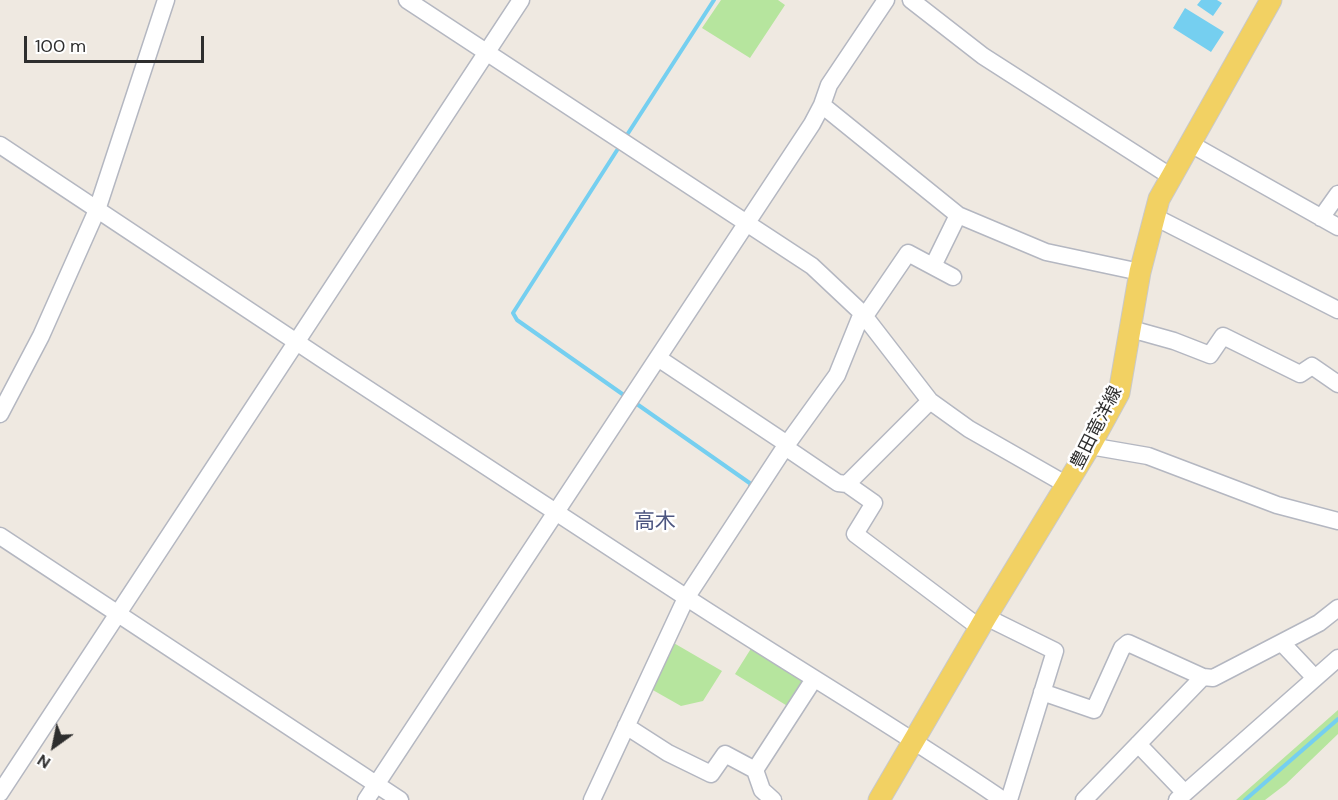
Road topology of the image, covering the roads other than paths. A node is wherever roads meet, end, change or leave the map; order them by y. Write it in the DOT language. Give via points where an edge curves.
graph roads {
  1 [pos="166,0"];
  2 [pos="407,0"];
  3 [pos="521,0"];
  4 [pos="886,0"];
  5 [pos="911,0"];
  6 [pos="1272,0"];
  7 [pos="486,52"];
  8 [pos="822,105"];
  9 [pos="1189,143"];
  10 [pos="0,145"];
  11 [pos="1170,176"];
  12 [pos="1338,194"];
  13 [pos="97,210"];
  14 [pos="958,214"];
  15 [pos="1153,216"];
  16 [pos="1321,218"];
  17 [pos="746,224"];
  18 [pos="1338,227"];
  19 [pos="933,266"];
  20 [pos="1140,272"];
  21 [pos="953,277"];
  22 [pos="1338,310"];
  23 [pos="864,314"];
  24 [pos="1131,329"];
  25 [pos="296,343"];
  26 [pos="658,358"];
  27 [pos="1338,384"];
  28 [pos="930,401"];
  29 [pos="0,414"];
  30 [pos="786,446"];
  31 [pos="1090,446"];
  32 [pos="847,484"];
  33 [pos="1067,485"];
  34 [pos="556,512"];
  35 [pos="1338,521"];
  36 [pos="0,536"];
  37 [pos="686,598"];
  38 [pos="1338,608"];
  39 [pos="119,613"];
  40 [pos="983,623"];
  41 [pos="1282,642"];
  42 [pos="1338,658"];
  43 [pos="1203,677"];
  44 [pos="1315,678"];
  45 [pos="814,679"];
  46 [pos="1042,692"];
  47 [pos="626,726"];
  48 [pos="915,741"];
  49 [pos="1138,744"];
  50 [pos="755,771"];
  51 [pos="377,783"];
  52 [pos="0,793"];
  53 [pos="1181,797"];
  54 [pos="366,800"];
  55 [pos="400,800"];
  56 [pos="592,800"];
  57 [pos="773,800"];
  58 [pos="879,800"];
  59 [pos="1004,800"];
  60 [pos="1009,800"];
  61 [pos="1084,800"];
  1 -- 13 [label="street"];
  2 -- 7 [label="street"];
  3 -- 7 [label="street"];
  4 -- 8 [label="street" via="829,85"];
  5 -- 11 [label="street" via="983,57"];
  6 -- 9 [label="main road, 豊田竜洋線"];
  7 -- 17 [label="street"];
  7 -- 25 [label="street"];
  8 -- 14 [label="street"];
  8 -- 17 [label="street"];
  9 -- 11 [label="main road, 豊田竜洋線"];
  9 -- 16 [label="street"];
  10 -- 13 [label="street"];
  11 -- 15 [label="main road, 豊田竜洋線"];
  12 -- 16 [label="street"];
  13 -- 25 [label="street"];
  13 -- 29 [label="street"];
  14 -- 19 [label="street"];
  14 -- 20 [label="street" via="1046,252"];
  15 -- 20 [label="main road, 豊田竜洋線"];
  15 -- 22 [label="street"];
  16 -- 18 [label="street"];
  17 -- 23 [label="street" via="812,266"];
  17 -- 26 [label="street"];
  19 -- 21 [label="street"];
  19 -- 23 [label="street" via="908,253"];
  20 -- 24 [label="main road, 豊田竜洋線"];
  23 -- 28 [label="street"];
  23 -- 30 [label="street" via="837,375"];
  24 -- 27 [label="street" via="1210,355 1222,336 1300,374 1312,366"];
  24 -- 31 [label="main road, 豊田竜洋線" via="1119,393"];
  25 -- 34 [label="street"];
  25 -- 39 [label="street"];
  26 -- 30 [label="street"];
  26 -- 34 [label="street"];
  28 -- 32 [label="street"];
  28 -- 33 [label="street" via="969,429"];
  30 -- 32 [label="street" via="838,483"];
  30 -- 37 [label="street"];
  31 -- 33 [label="main road, 豊田竜洋線"];
  31 -- 35 [label="street" via="1148,456 1277,506"];
  32 -- 40 [label="street" via="874,503 855,534"];
  33 -- 40 [label="main road, 豊田竜洋線"];
  34 -- 37 [label="street"];
  34 -- 51 [label="street"];
  36 -- 39 [label="street"];
  37 -- 45 [label="street"];
  37 -- 47 [label="street"];
  38 -- 41 [label="street" via="1319,624"];
  39 -- 51 [label="street"];
  39 -- 52 [label="street"];
  40 -- 46 [label="street" via="1055,651"];
  40 -- 48 [label="main road, 豊田竜洋線"];
  41 -- 43 [label="street" via="1213,678"];
  41 -- 44 [label="street"];
  42 -- 44 [label="street"];
  43 -- 46 [label="street" via="1128,643 1122,648 1094,710"];
  43 -- 49 [label="street"];
  44 -- 53 [label="street"];
  45 -- 48 [label="street"];
  45 -- 50 [label="street"];
  46 -- 60 [label="street"];
  47 -- 50 [label="street" via="711,774 725,754"];
  47 -- 56 [label="street"];
  48 -- 58 [label="main road, 豊田竜洋線"];
  48 -- 59 [label="street"];
  49 -- 53 [label="street"];
  49 -- 61 [label="street"];
  50 -- 57 [label="street" via="762,790"];
  51 -- 54 [label="street"];
  51 -- 55 [label="street"];
}
